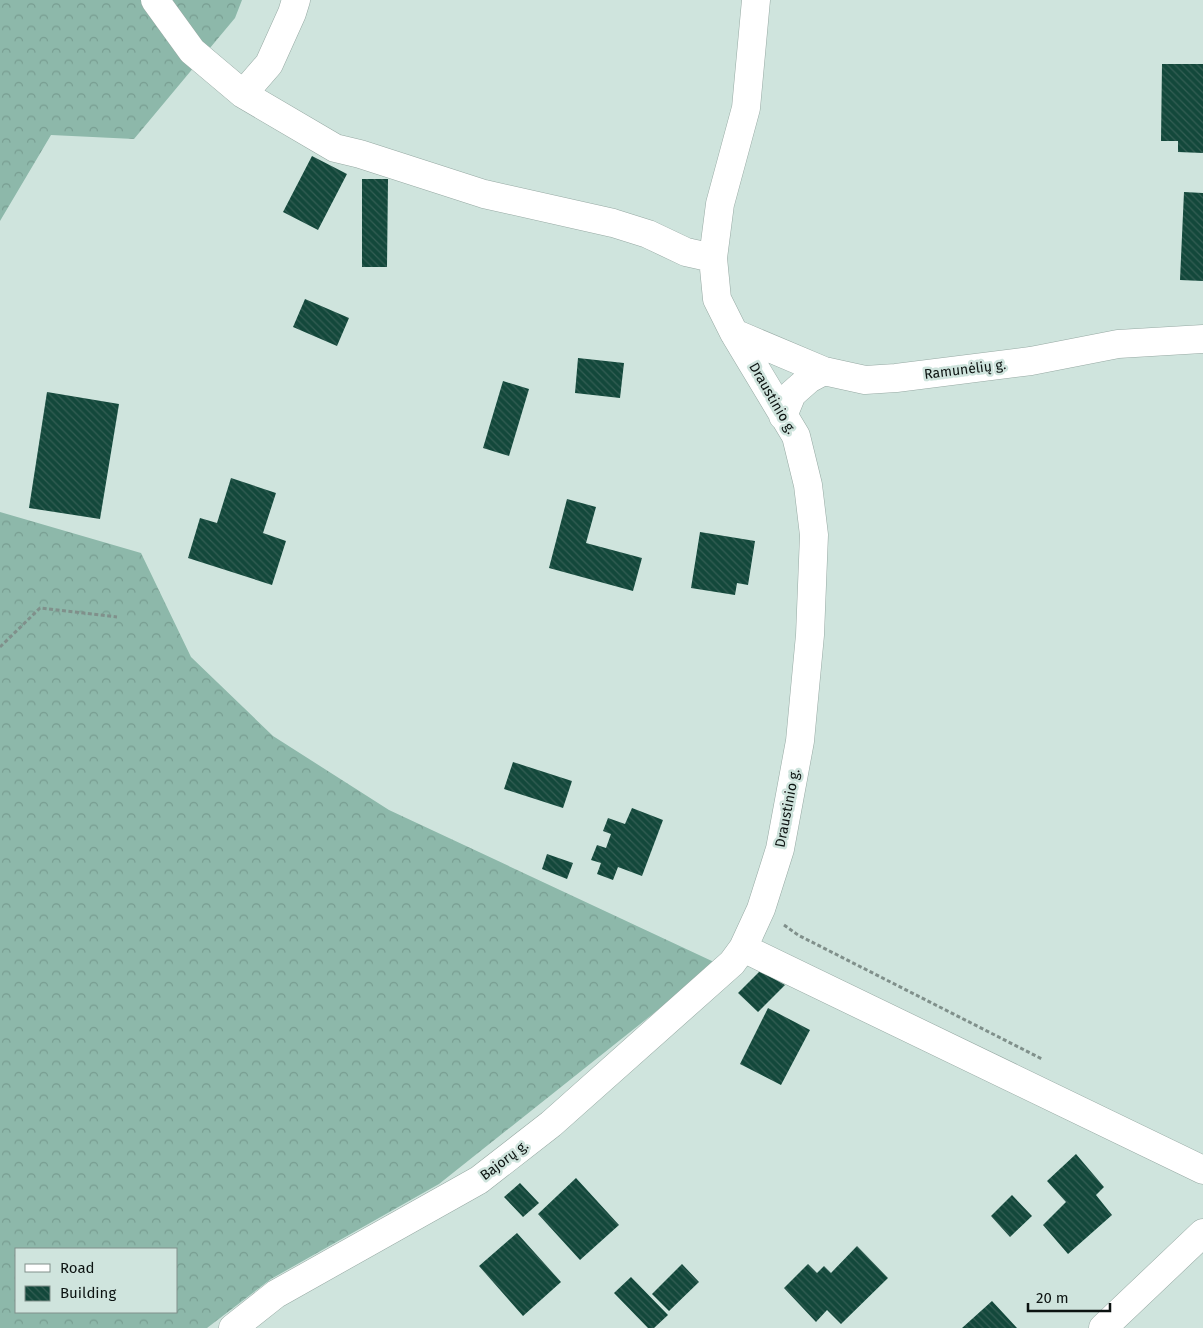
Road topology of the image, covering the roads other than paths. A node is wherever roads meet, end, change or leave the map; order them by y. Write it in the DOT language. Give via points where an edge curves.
graph roads {
  1 [pos="155,0"];
  2 [pos="296,0"];
  3 [pos="756,0"];
  4 [pos="243,94"];
  5 [pos="713,258"];
  6 [pos="734,333"];
  7 [pos="1203,340"];
  8 [pos="824,371"];
  9 [pos="783,416"];
  10 [pos="743,948"];
  11 [pos="1203,1170"];
  12 [pos="1203,1234"];
  13 [pos="233,1328"];
  14 [pos="1103,1328"];
  1 -- 4 [label="street" via="192,51"];
  2 -- 4 [label="street" via="269,64"];
  3 -- 5 [label="street, Draustinio g." via="746,108 720,204"];
  4 -- 5 [label="street" via="335,148 484,194 613,223 648,234 686,252"];
  5 -- 6 [label="street, Draustinio g." via="717,299"];
  6 -- 8 [label="street, Ramunėlių g."];
  6 -- 9 [label="street, Draustinio g."];
  7 -- 8 [label="street, Ramunėlių g." via="1118,344 1031,361 896,378 865,380"];
  8 -- 9 [label="street" via="792,394"];
  9 -- 10 [label="street, Draustinio g." via="796,436 808,485 814,535 810,635 800,741 780,849"];
  10 -- 11 [label="street"];
  10 -- 13 [label="street, Bajorų g." via="732,963 551,1124 479,1180 276,1294"];
  12 -- 14 [label="street"];
}
